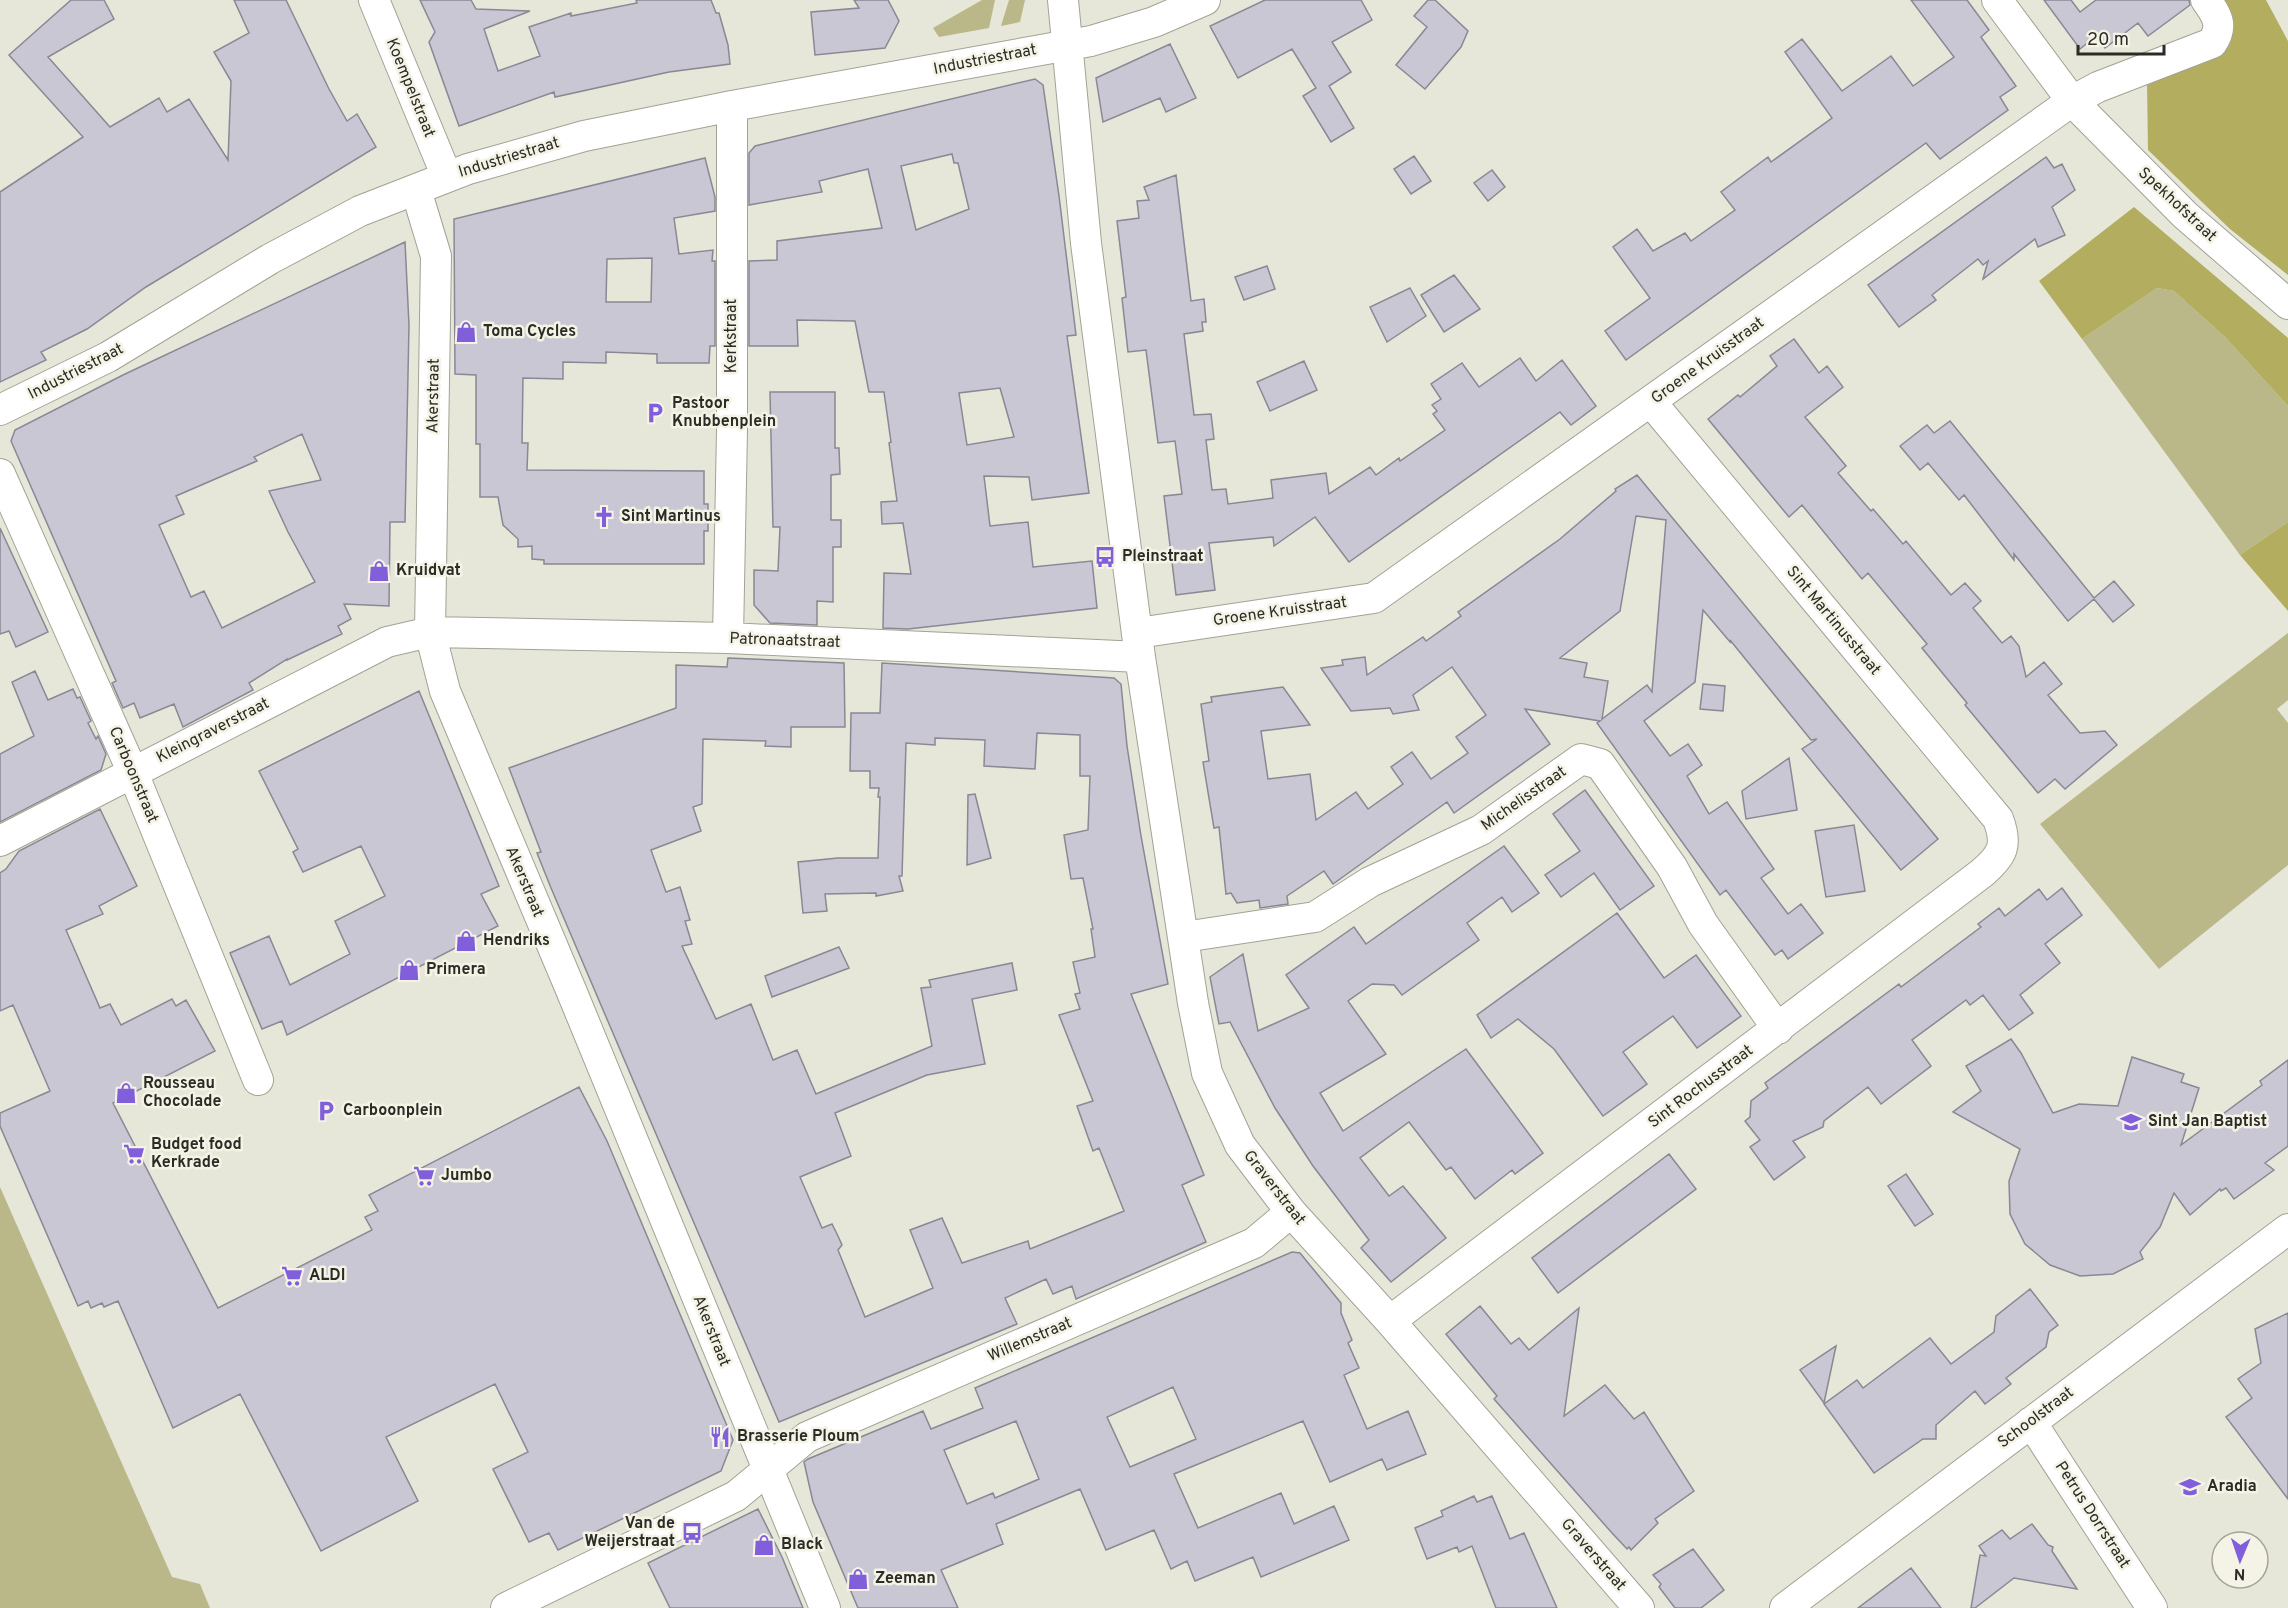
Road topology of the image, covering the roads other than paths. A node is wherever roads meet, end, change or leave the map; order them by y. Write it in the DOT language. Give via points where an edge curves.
graph roads {
  1 [pos="374,0"];
  2 [pos="1063,0"];
  3 [pos="1205,0"];
  4 [pos="1997,0"];
  5 [pos="2206,0"];
  6 [pos="1068,44"];
  7 [pos="2072,101"];
  8 [pos="732,106"];
  9 [pos="447,177"];
  10 [pos="416,190"];
  11 [pos="2288,304"];
  12 [pos="1651,402"];
  13 [pos="0,410"];
  14 [pos="0,474"];
  15 [pos="430,632"];
  16 [pos="728,638"];
  17 [pos="1139,645"];
  18 [pos="133,773"];
  19 [pos="0,841"];
  20 [pos="2003,845"];
  21 [pos="1184,937"];
  22 [pos="1778,1029"];
  23 [pos="258,1080"];
  24 [pos="1291,1212"];
  25 [pos="2288,1229"];
  26 [pos="1390,1321"];
  27 [pos="2031,1422"];
  28 [pos="768,1468"];
  29 [pos="506,1608"];
  30 [pos="825,1608"];
  31 [pos="1639,1608"];
  32 [pos="1785,1608"];
  33 [pos="2152,1608"];
  1 -- 9 [label="street, Koempelstraat"];
  2 -- 6 [label="street"];
  3 -- 6 [label="street, Industriestraat" via="1112,36"];
  4 -- 7 [label="street, Spekhofstraat"];
  5 -- 7 [label="street, Groene Kruisstraat" via="2218,17 2218,31 2212,43"];
  6 -- 8 [label="street, Industriestraat"];
  6 -- 17 [label="street" via="1086,243"];
  7 -- 11 [label="street, Spekhofstraat" via="2185,215"];
  7 -- 12 [label="street, Groene Kruisstraat"];
  8 -- 9 [label="street, Industriestraat" via="584,136"];
  8 -- 16 [label="street, Kerkstraat"];
  9 -- 10 [label="street, Industriestraat"];
  10 -- 13 [label="street, Industriestraat" via="360,211 270,259 108,357"];
  10 -- 15 [label="street, Akerstraat" via="436,256"];
  12 -- 17 [label="street, Groene Kruisstraat" via="1374,598"];
  12 -- 20 [label="street, Sint Martinusstraat" via="1998,819"];
  14 -- 18 [label="street, Carboonstraat"];
  15 -- 16 [label="street, Patronaatstraat"];
  15 -- 18 [label="street, Kleingraverstraat" via="387,642"];
  15 -- 28 [label="street, Akerstraat" via="445,691"];
  16 -- 17 [label="street, Patronaatstraat"];
  17 -- 21 [label="street, Graverstraat"];
  18 -- 19 [label="street, Kleingraverstraat"];
  18 -- 23 [label="street, Carboonstraat"];
  20 -- 22 [label="street, Sint Rochusstraat" via="1995,862 1982,873"];
  21 -- 22 [label="street, Michelisstraat" via="1315,917 1370,882 1481,830 1581,759 1600,764 1672,867 1703,924"];
  21 -- 24 [label="street, Graverstraat" via="1207,1072 1240,1144"];
  22 -- 26 [label="street, Sint Rochusstraat"];
  24 -- 26 [label="street, Graverstraat"];
  24 -- 28 [label="street, Willemstraat" via="1254,1243 807,1437"];
  25 -- 27 [label="street, Schoolstraat"];
  26 -- 31 [label="street, Graverstraat"];
  27 -- 32 [label="street, Schoolstraat"];
  27 -- 33 [label="street, Petrus Dorrstraat"];
  28 -- 29 [label="street" via="736,1496"];
  28 -- 30 [label="street, Akerstraat"];
}
